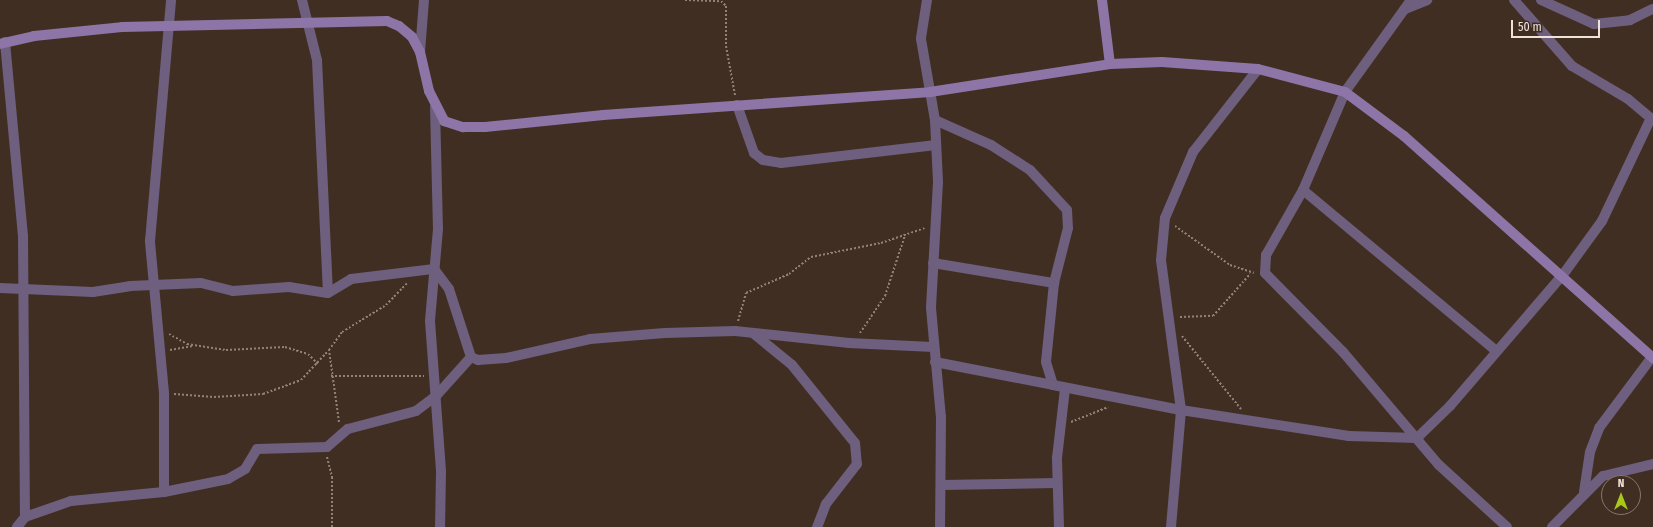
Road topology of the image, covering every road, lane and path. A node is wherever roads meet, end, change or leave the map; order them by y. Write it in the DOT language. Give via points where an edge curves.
graph roads {
  1 [pos="171,0"];
  2 [pos="302,0"];
  3 [pos="424,0"];
  4 [pos="685,0"];
  5 [pos="927,0"];
  6 [pos="1102,0"];
  7 [pos="1411,0"];
  8 [pos="1427,0"];
  9 [pos="1514,0"];
  10 [pos="1541,0"];
  11 [pos="1404,9"];
  12 [pos="1653,9"];
  13 [pos="310,23"];
  14 [pos="170,27"];
  15 [pos="3,43"];
  16 [pos="420,52"];
  17 [pos="1110,64"];
  18 [pos="1258,69"];
  19 [pos="930,92"];
  20 [pos="1345,92"];
  21 [pos="737,104"];
  22 [pos="435,107"];
  23 [pos="1652,119"];
  24 [pos="935,120"];
  25 [pos="936,145"];
  26 [pos="1303,190"];
  27 [pos="1165,218"];
  28 [pos="937,224"];
  29 [pos="905,235"];
  30 [pos="933,263"];
  31 [pos="434,269"];
  32 [pos="414,272"];
  33 [pos="1265,273"];
  34 [pos="1250,274"];
  35 [pos="1562,276"];
  36 [pos="1054,283"];
  37 [pos="157,285"];
  38 [pos="0,288"];
  39 [pos="24,288"];
  40 [pos="328,293"];
  41 [pos="1169,319"];
  42 [pos="160,328"];
  43 [pos="735,332"];
  44 [pos="754,334"];
  45 [pos="849,343"];
  46 [pos="195,345"];
  47 [pos="933,347"];
  48 [pos="329,350"];
  49 [pos="1496,351"];
  50 [pos="162,352"];
  51 [pos="471,356"];
  52 [pos="1652,358"];
  53 [pos="935,362"];
  54 [pos="318,364"];
  55 [pos="458,372"];
  56 [pos="331,376"];
  57 [pos="435,377"];
  58 [pos="1053,385"];
  59 [pos="1065,389"];
  60 [pos="164,393"];
  61 [pos="436,396"];
  62 [pos="1131,401"];
  63 [pos="1181,410"];
  64 [pos="1249,420"];
  65 [pos="1060,428"];
  66 [pos="341,432"];
  67 [pos="1416,438"];
  68 [pos="322,449"];
  69 [pos="1653,464"];
  70 [pos="1056,483"];
  71 [pos="941,485"];
  72 [pos="164,492"];
  73 [pos="1584,492"];
  74 [pos="26,517"];
  75 [pos="17,527"];
  76 [pos="332,527"];
  77 [pos="440,527"];
  78 [pos="817,527"];
  79 [pos="940,527"];
  80 [pos="1059,527"];
  81 [pos="1171,527"];
  82 [pos="1507,527"];
  83 [pos="1552,527"];
  1 -- 14 [label="street"];
  2 -- 13 [label="street"];
  3 -- 16 [label="street"];
  4 -- 21 [label="path" via="721,1 726,6 726,46"];
  5 -- 19 [label="street" via="921,38"];
  6 -- 17 [label="street"];
  7 -- 11 [label="street"];
  8 -- 11 [label="street"];
  9 -- 23 [label="street" via="1572,66 1628,99"];
  10 -- 12 [label="street" via="1594,24 1630,20"];
  11 -- 20 [label="street"];
  13 -- 14 [label="street"];
  13 -- 16 [label="street" via="387,22 399,26 412,37"];
  13 -- 40 [label="street" via="318,75"];
  14 -- 15 [label="street" via="93,29"];
  14 -- 37 [label="street" via="150,225"];
  15 -- 39 [label="street" via="23,236"];
  16 -- 22 [label="street"];
  17 -- 18 [label="street" via="1162,62"];
  17 -- 19 [label="street"];
  18 -- 20 [label="street"];
  18 -- 27 [label="street" via="1193,152"];
  19 -- 21 [label="street"];
  19 -- 24 [label="street"];
  20 -- 26 [label="street"];
  20 -- 35 [label="street" via="1404,136"];
  21 -- 22 [label="street" via="485,127 463,127 444,121"];
  21 -- 25 [label="street" via="754,153 763,160 781,164"];
  22 -- 31 [label="street" via="438,229"];
  23 -- 35 [label="street" via="1602,221"];
  24 -- 25 [label="street"];
  24 -- 36 [label="street" via="991,145 1030,170 1067,210 1068,228"];
  25 -- 28 [label="street"];
  26 -- 33 [label="street" via="1266,255"];
  26 -- 49 [label="street"];
  27 -- 34 [label="path" via="1230,266"];
  27 -- 41 [label="street" via="1161,260"];
  28 -- 29 [label="path"];
  28 -- 30 [label="street"];
  29 -- 43 [label="path" via="811,257 788,274 752,289 744,298"];
  29 -- 45 [label="path" via="879,307"];
  30 -- 36 [label="street"];
  30 -- 47 [label="street"];
  31 -- 32 [label="street"];
  31 -- 51 [label="street" via="449,289"];
  31 -- 57 [label="street" via="430,321"];
  32 -- 40 [label="street" via="351,279"];
  32 -- 48 [label="path" via="397,296 342,332"];
  33 -- 34 [label="path"];
  33 -- 67 [label="street" via="1343,352"];
  34 -- 41 [label="path" via="1213,316"];
  35 -- 49 [label="street"];
  35 -- 52 [label="street"];
  36 -- 58 [label="street" via="1046,362"];
  37 -- 39 [label="street" via="93,292"];
  37 -- 40 [label="street" via="201,283 233,291 289,287"];
  37 -- 42 [label="street"];
  38 -- 39 [label="street"];
  39 -- 74 [label="street"];
  41 -- 63 [label="street"];
  41 -- 64 [label="path" via="1209,365"];
  42 -- 46 [label="path"];
  42 -- 50 [label="street"];
  43 -- 44 [label="street"];
  43 -- 51 [label="street" via="627,335 506,358 478,360"];
  44 -- 45 [label="street"];
  44 -- 78 [label="street" via="792,365 855,443 857,464 826,504"];
  45 -- 47 [label="street"];
  46 -- 50 [label="path"];
  46 -- 54 [label="path" via="226,350 285,347 308,354"];
  47 -- 53 [label="street"];
  48 -- 54 [label="path"];
  48 -- 56 [label="path"];
  49 -- 67 [label="street"];
  50 -- 60 [label="street"];
  51 -- 55 [label="street"];
  52 -- 73 [label="street" via="1599,428 1590,452"];
  53 -- 58 [label="street"];
  53 -- 71 [label="street" via="941,417"];
  54 -- 60 [label="path" via="301,380 263,394 214,397"];
  55 -- 57 [label="street"];
  55 -- 61 [label="street"];
  56 -- 57 [label="path"];
  56 -- 66 [label="path"];
  57 -- 61 [label="street"];
  58 -- 59 [label="street"];
  59 -- 62 [label="street"];
  59 -- 65 [label="street"];
  60 -- 72 [label="street"];
  61 -- 66 [label="street" via="408,415"];
  61 -- 77 [label="street"];
  62 -- 63 [label="street"];
  62 -- 65 [label="path" via="1091,412"];
  63 -- 64 [label="street"];
  63 -- 81 [label="street"];
  64 -- 67 [label="street" via="1349,436"];
  65 -- 70 [label="street"];
  66 -- 68 [label="street"];
  67 -- 82 [label="street" via="1439,465"];
  68 -- 72 [label="street" via="257,449 239,474"];
  68 -- 76 [label="path" via="332,477"];
  69 -- 73 [label="street" via="1603,476"];
  70 -- 71 [label="street"];
  70 -- 80 [label="street"];
  71 -- 79 [label="street"];
  72 -- 74 [label="street" via="71,501"];
  73 -- 83 [label="street"];
  74 -- 75 [label="street"];
}
